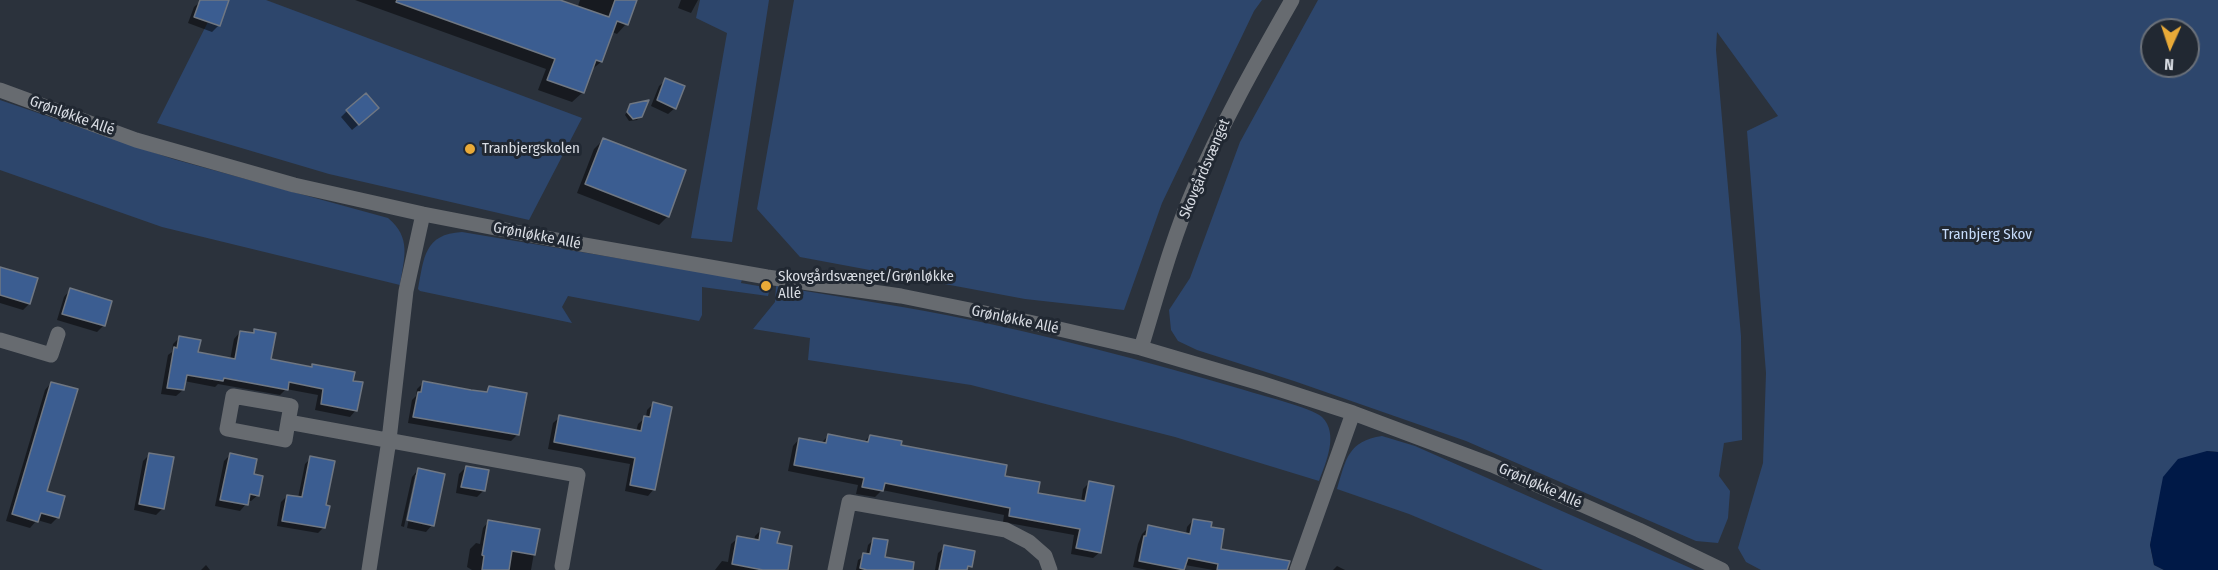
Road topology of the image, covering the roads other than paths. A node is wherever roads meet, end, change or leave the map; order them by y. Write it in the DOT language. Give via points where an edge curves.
graph roads {
  1 [pos="1292,0"];
  2 [pos="0,90"];
  3 [pos="423,214"];
  4 [pos="58,334"];
  5 [pos="0,340"];
  6 [pos="1141,348"];
  7 [pos="1353,413"];
  8 [pos="288,422"];
  9 [pos="388,440"];
  10 [pos="562,566"];
  11 [pos="369,570"];
  12 [pos="835,570"];
  13 [pos="1050,570"];
  14 [pos="1297,570"];
  15 [pos="1722,570"];
  1 -- 6 [label="street, Skovgårdsvænget" via="1233,104 1192,193"];
  2 -- 3 [label="street, Grønløkke Allé" via="136,140 294,185"];
  3 -- 6 [label="street, Grønløkke Allé" via="767,277 901,296"];
  3 -- 9 [label="street" via="406,291"];
  4 -- 5 [label="street" via="51,355"];
  6 -- 7 [label="street, Grønløkke Allé"];
  7 -- 14 [label="street"];
  7 -- 15 [label="street, Grønløkke Allé" via="1492,465"];
  8 -- 9 [label="street"];
  9 -- 10 [label="street" via="579,475"];
  9 -- 11 [label="street"];
  12 -- 13 [label="street" via="849,502 1006,530 1045,556"];
}
